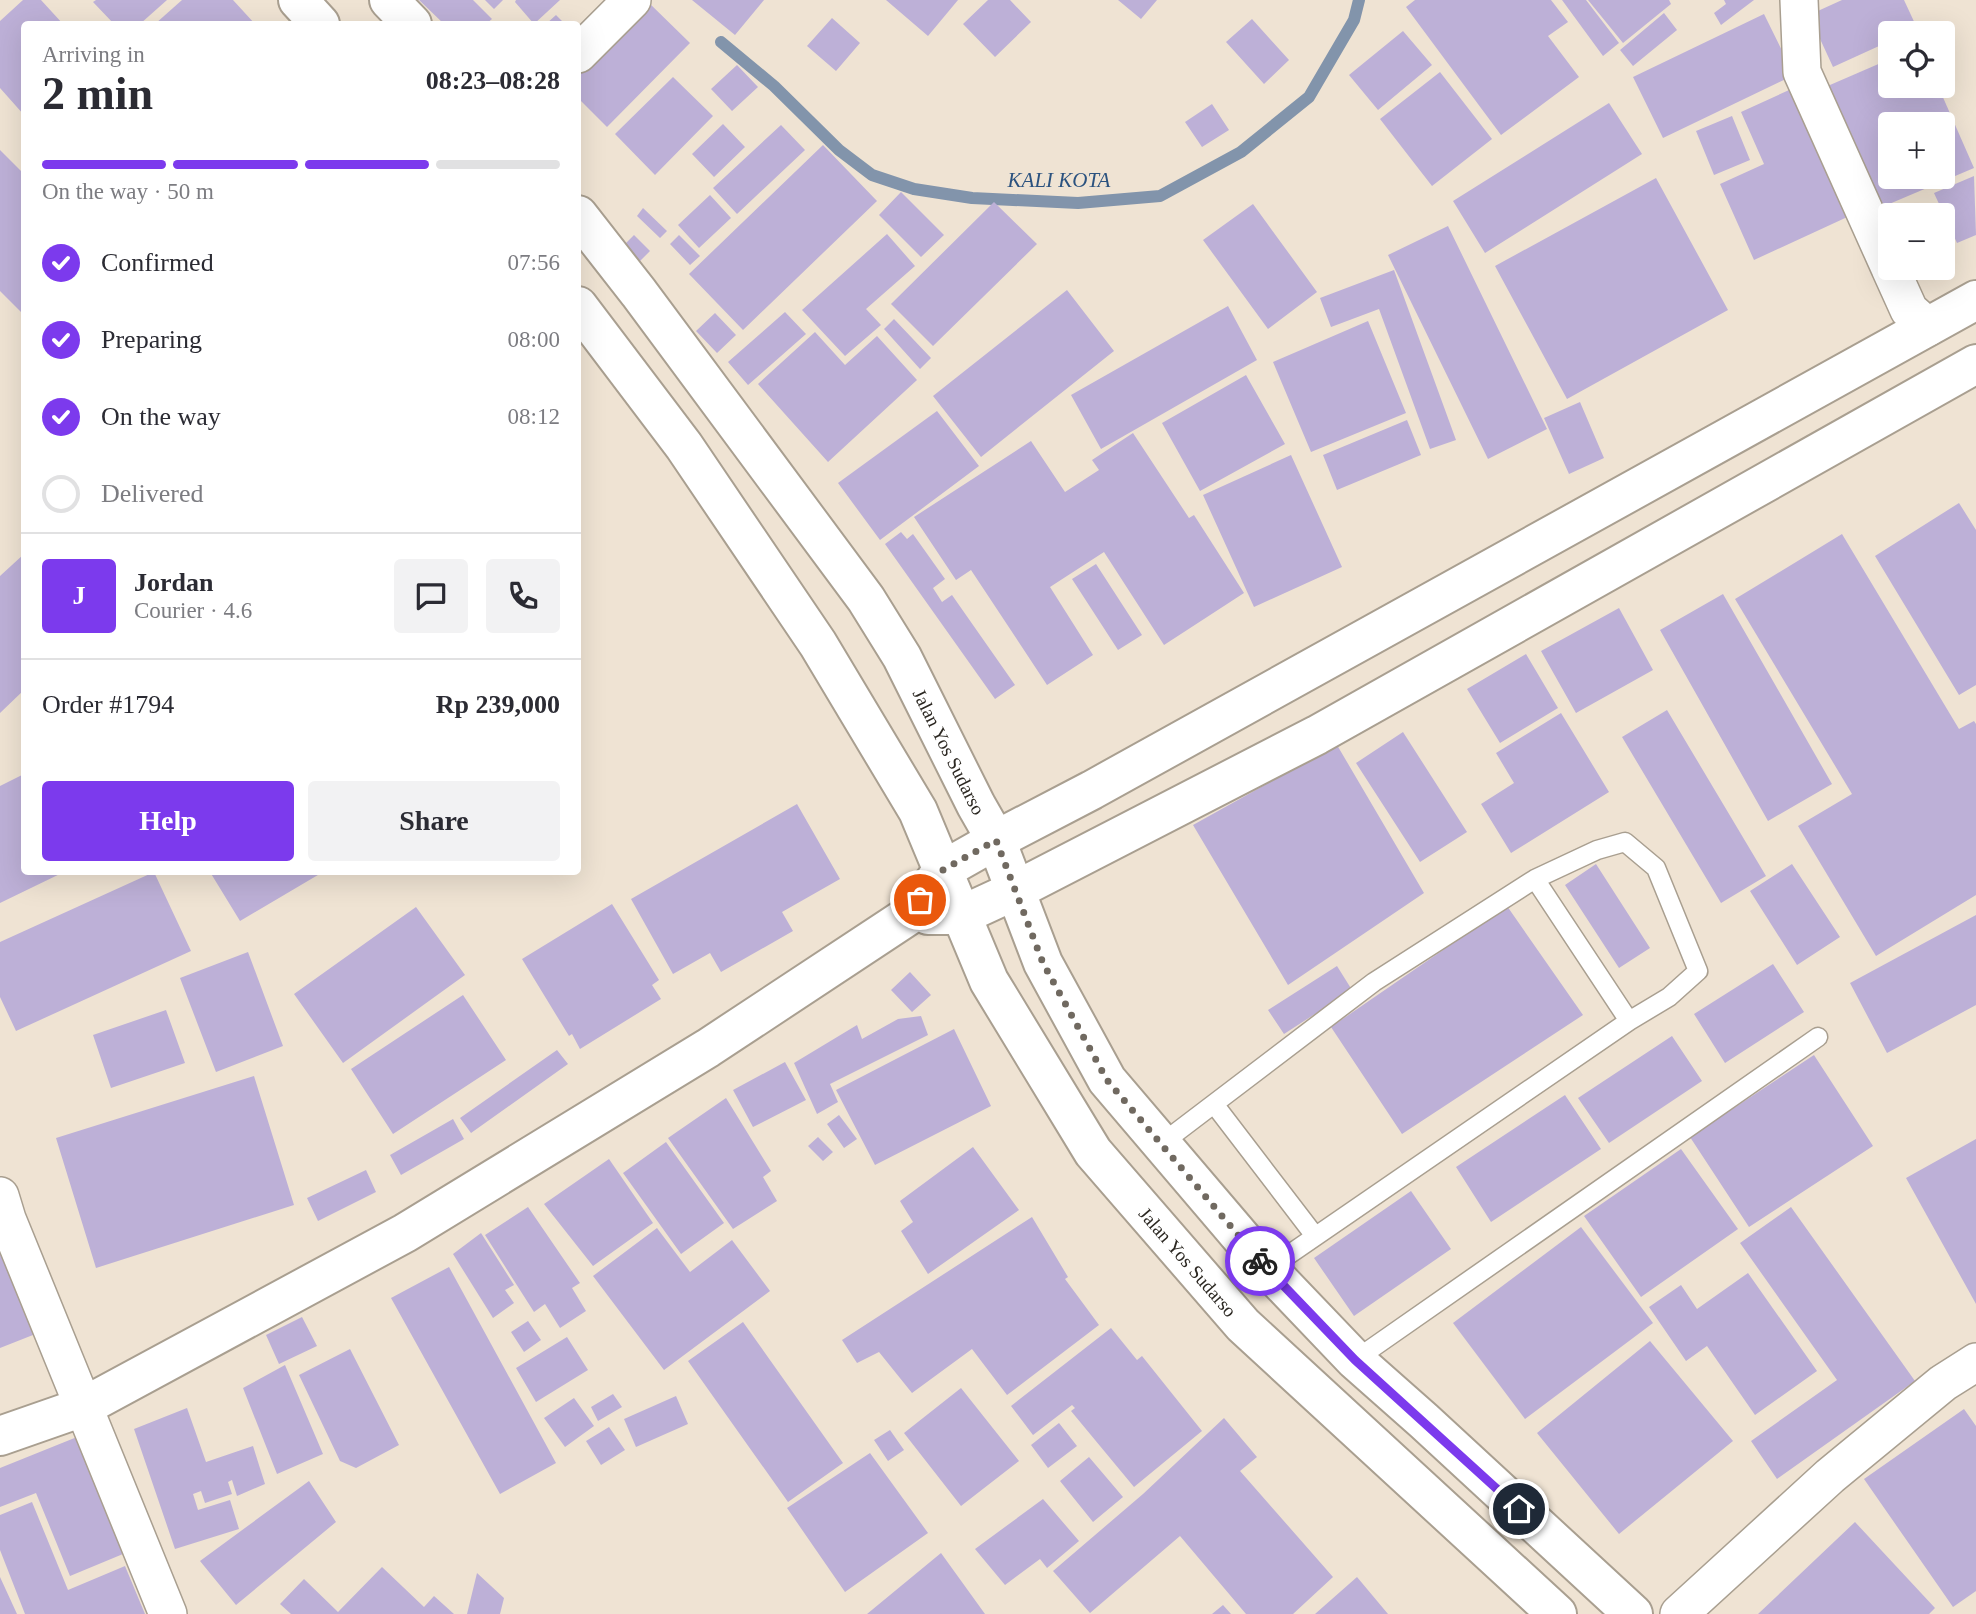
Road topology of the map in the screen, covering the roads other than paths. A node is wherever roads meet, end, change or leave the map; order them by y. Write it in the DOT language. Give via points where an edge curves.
graph roads {
  1 [pos="298,0"];
  2 [pos="389,0"];
  3 [pos="632,0"];
  4 [pos="1799,0"];
  5 [pos="317,21"];
  6 [pos="409,21"];
  7 [pos="581,51"];
  8 [pos="581,219"];
  9 [pos="1878,241"];
  10 [pos="1895,280"];
  11 [pos="1976,300"];
  12 [pos="581,310"];
  13 [pos="1928,327"];
  14 [pos="1976,364"];
  15 [pos="996,840"];
  16 [pos="943,870"];
  17 [pos="1535,879"];
  18 [pos="1016,890"];
  19 [pos="961,915"];
  20 [pos="908,916"];
  21 [pos="1629,1021"];
  22 [pos="1818,1037"];
  23 [pos="1214,1104"];
  24 [pos="1161,1144"];
  25 [pos="0,1196"];
  26 [pos="1315,1236"];
  27 [pos="1268,1269"];
  28 [pos="1355,1360"];
  29 [pos="1976,1362"];
  30 [pos="83,1407"];
  31 [pos="0,1436"];
  32 [pos="168,1614"];
  33 [pos="1557,1614"];
  34 [pos="1633,1614"];
  35 [pos="1679,1614"];
  1 -- 5 [label="main road"];
  2 -- 6 [label="main road"];
  3 -- 7 [label="street"];
  4 -- 9 [label="street" via="1802,72"];
  8 -- 15 [label="main road, Jalan Yos Sudarso" via="866,599 902,657"];
  10 -- 13 [label="street" via="1909,310"];
  11 -- 13 [label="main road"];
  12 -- 16 [label="main road, Jalan Yos Sudarso" via="684,446 818,644 918,811"];
  13 -- 15 [label="main road"];
  14 -- 18 [label="main road" via="1317,735"];
  15 -- 16 [label="main road"];
  15 -- 18 [label="main road, Jalan Yos Sudarso"];
  16 -- 19 [label="main road, Jalan Yos Sudarso"];
  16 -- 20 [label="main road"];
  17 -- 21 [label="lane"];
  17 -- 21 [label="lane" via="1625,842 1656,869 1698,971 1670,997"];
  17 -- 23 [label="lane" via="1374,982"];
  18 -- 19 [label="main road"];
  18 -- 24 [label="main road, Jalan Yos Sudarso" via="1043,963 1107,1080"];
  19 -- 20 [label="main road"];
  19 -- 33 [label="main road, Jalan Yos Sudarso" via="989,981 1093,1152 1243,1325"];
  20 -- 30 [label="main road" via="708,1048 405,1233"];
  21 -- 26 [label="lane"];
  22 -- 28 [label="lane"];
  23 -- 24 [label="lane"];
  23 -- 26 [label="lane"];
  24 -- 27 [label="main road, Jalan Yos Sudarso"];
  25 -- 30 [label="street"];
  26 -- 27 [label="lane"];
  27 -- 28 [label="main road, Jalan Yos Sudarso"];
  28 -- 34 [label="main road, Jalan Yos Sudarso"];
  29 -- 35 [label="street" via="1942,1383 1830,1476"];
  30 -- 31 [label="main road"];
  30 -- 32 [label="street"];
}
